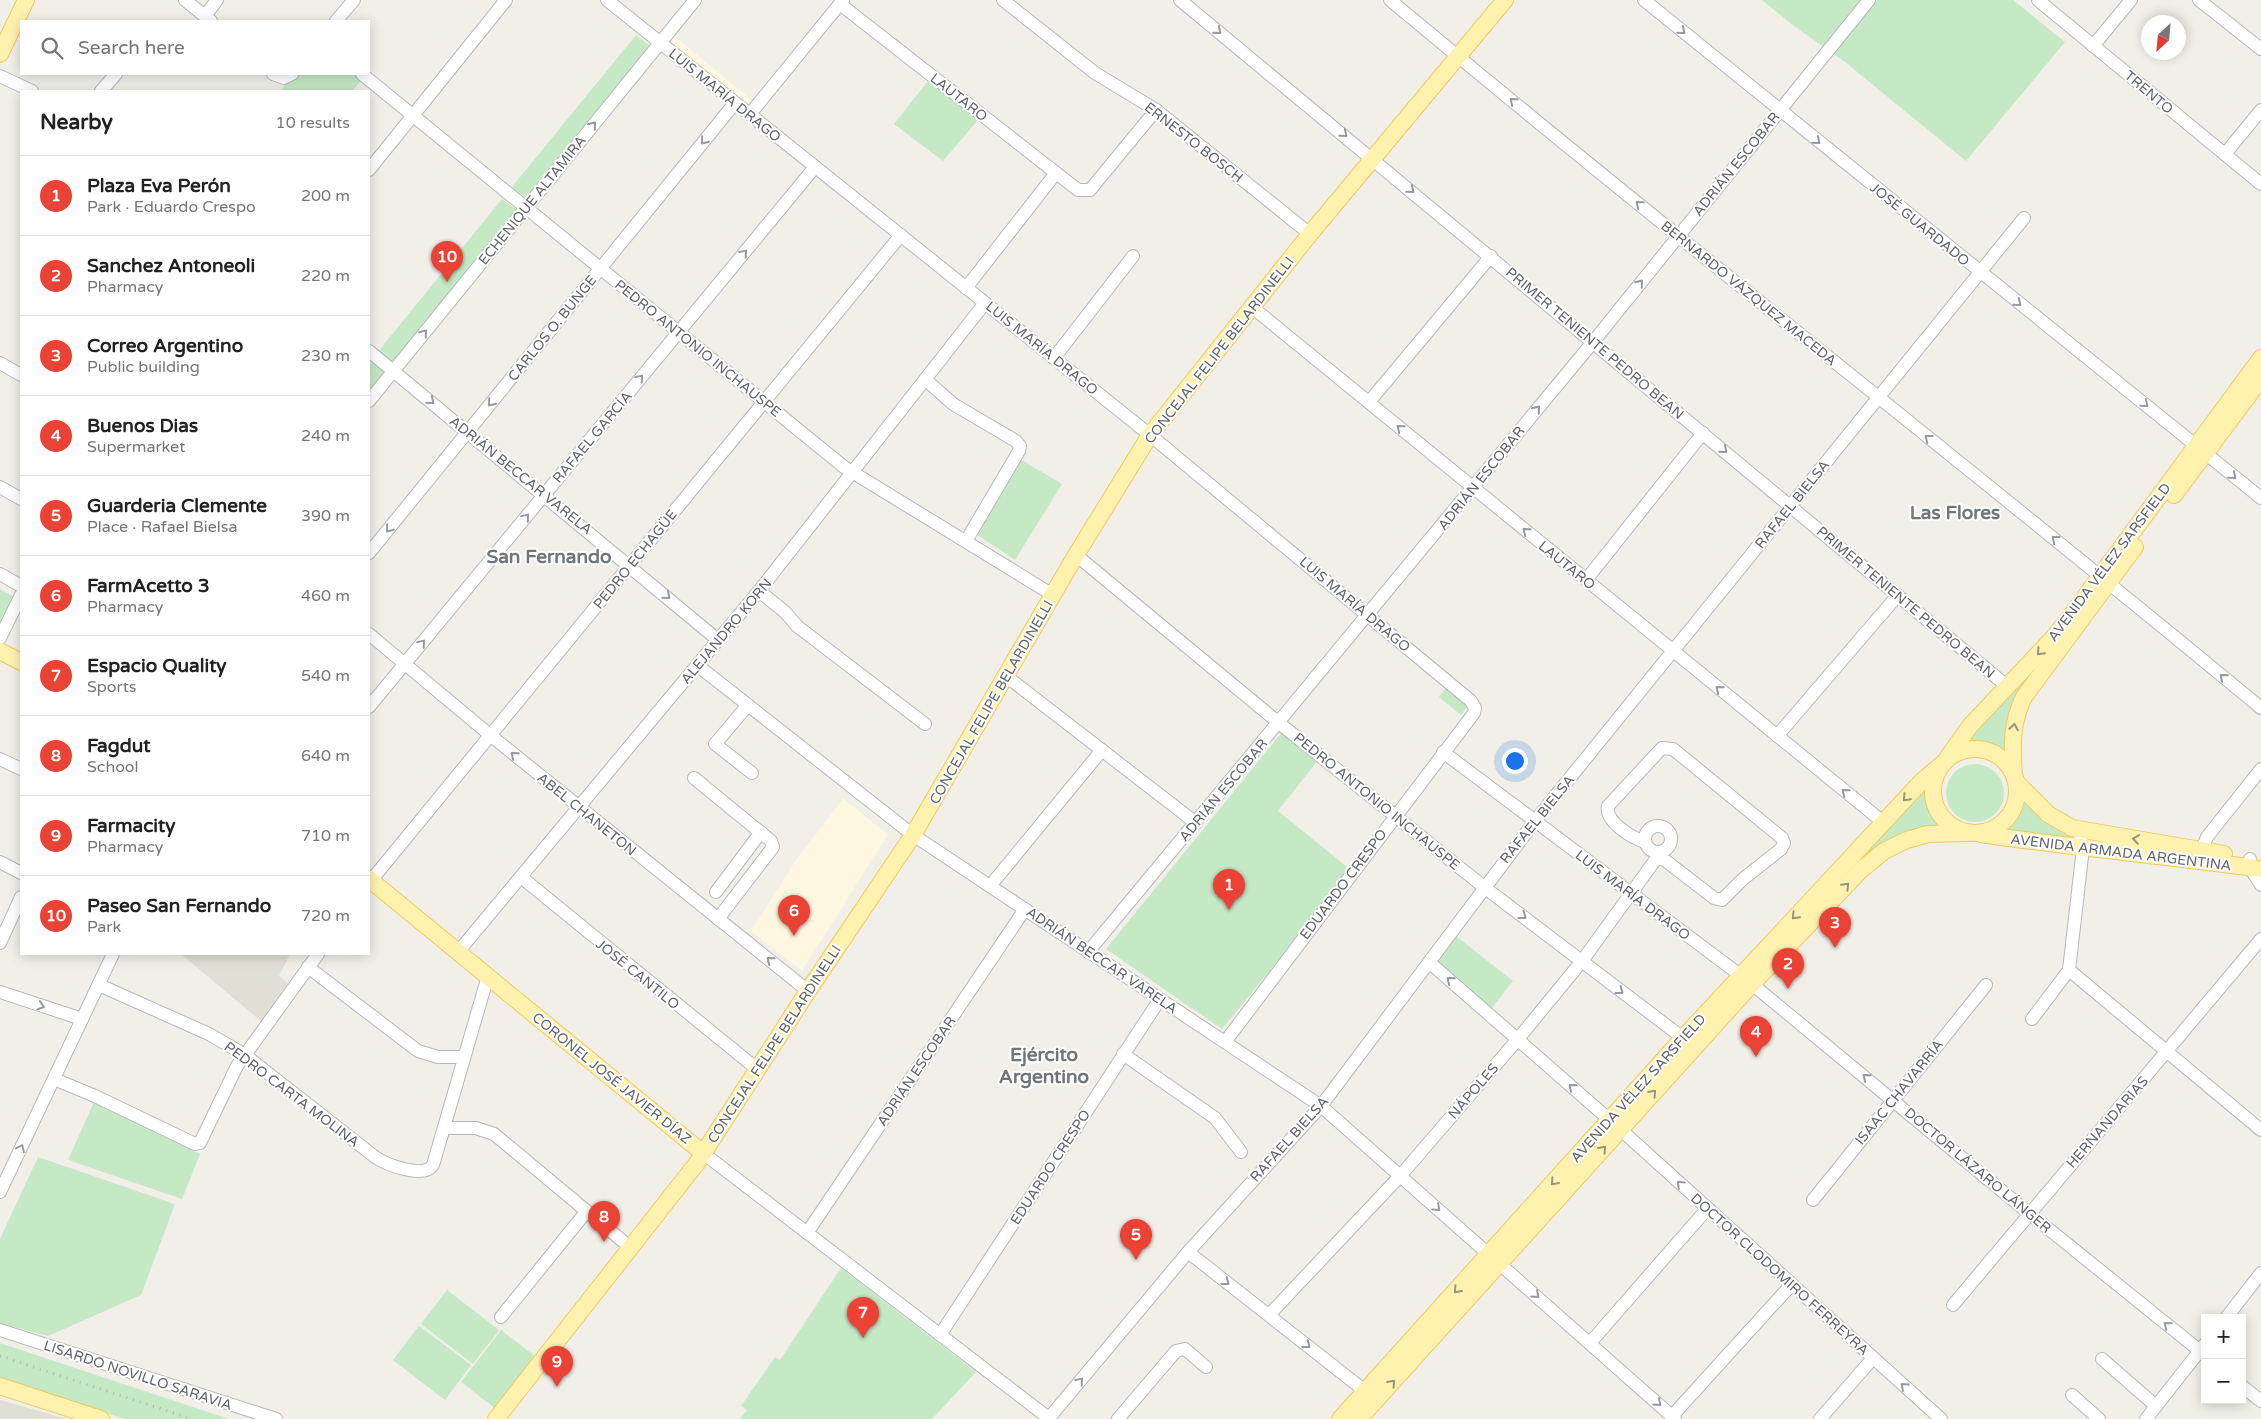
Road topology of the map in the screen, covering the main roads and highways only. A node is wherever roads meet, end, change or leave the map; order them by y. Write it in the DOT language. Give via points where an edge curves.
graph roads {
  1 [pos="26,0"];
  2 [pos="1505,0"];
  3 [pos="0,54"];
  4 [pos="2261,358"];
  5 [pos="2261,379"];
  6 [pos="2201,450"];
  7 [pos="2105,579"];
  8 [pos="0,652"];
  9 [pos="20,662"];
  10 [pos="1945,761"];
  11 [pos="2015,779"];
  12 [pos="1974,833"];
  13 [pos="2256,864"];
  14 [pos="370,882"];
  15 [pos="1746,979"];
  16 [pos="1615,1124"];
  17 [pos="703,1153"];
  18 [pos="1495,1258"];
  19 [pos="0,1386"];
  20 [pos="101,1419"];
  21 [pos="496,1419"];
  22 [pos="1340,1419"];
  23 [pos="1359,1419"];
  1 -- 3 [label="main road"];
  2 -- 17 [label="main road, CONCEJAL FELIPE BELARDINELLI" via="1310,234 1150,435 913,835"];
  4 -- 6 [label="main road, AVENIDA VÉLEZ SARSFIELD"];
  5 -- 6 [label="main road, AVENIDA VÉLEZ SARSFIELD"];
  6 -- 7 [label="main road, AVENIDA VÉLEZ SARSFIELD"];
  7 -- 10 [label="main road, AVENIDA VÉLEZ SARSFIELD, one-way" via="1970,726"];
  11 -- 7 [label="main road, AVENIDA VÉLEZ SARSFIELD, one-way" via="2012,733 2021,703"];
  8 -- 9 [label="main road"];
  10 -- 11 [label="main road" via="1973,749 1990,752 2005,762"];
  10 -- 12 [label="main road" via="1932,788 1936,808 1948,824"];
  10 -- 15 [label="main road, AVENIDA VÉLEZ SARSFIELD, one-way" via="1883,822"];
  11 -- 12 [label="main road" via="2017,794 2011,814 1996,828"];
  13 -- 11 [label="main road, AVENIDA ARMADA ARGENTINA, one-way" via="2202,849 2062,824"];
  12 -- 13 [label="main road, AVENIDA ARMADA ARGENTINA" via="2082,848"];
  15 -- 12 [label="main road, AVENIDA VÉLEZ SARSFIELD, one-way" via="1884,851 1928,834"];
  14 -- 17 [label="main road, CORONEL JOSÉ JAVIER DÍAZ"];
  16 -- 15 [label="main road, AVENIDA VÉLEZ SARSFIELD, one-way"];
  15 -- 16 [label="main road, AVENIDA VÉLEZ SARSFIELD" via="1683,1038"];
  16 -- 18 [label="main road, AVENIDA VÉLEZ SARSFIELD"];
  17 -- 21 [label="main road, CONCEJAL FELIPE BELARDINELLI"];
  18 -- 22 [label="main road, AVENIDA VÉLEZ SARSFIELD, one-way"];
  23 -- 18 [label="main road, AVENIDA VÉLEZ SARSFIELD, one-way"];
  19 -- 20 [label="main road"];
}
